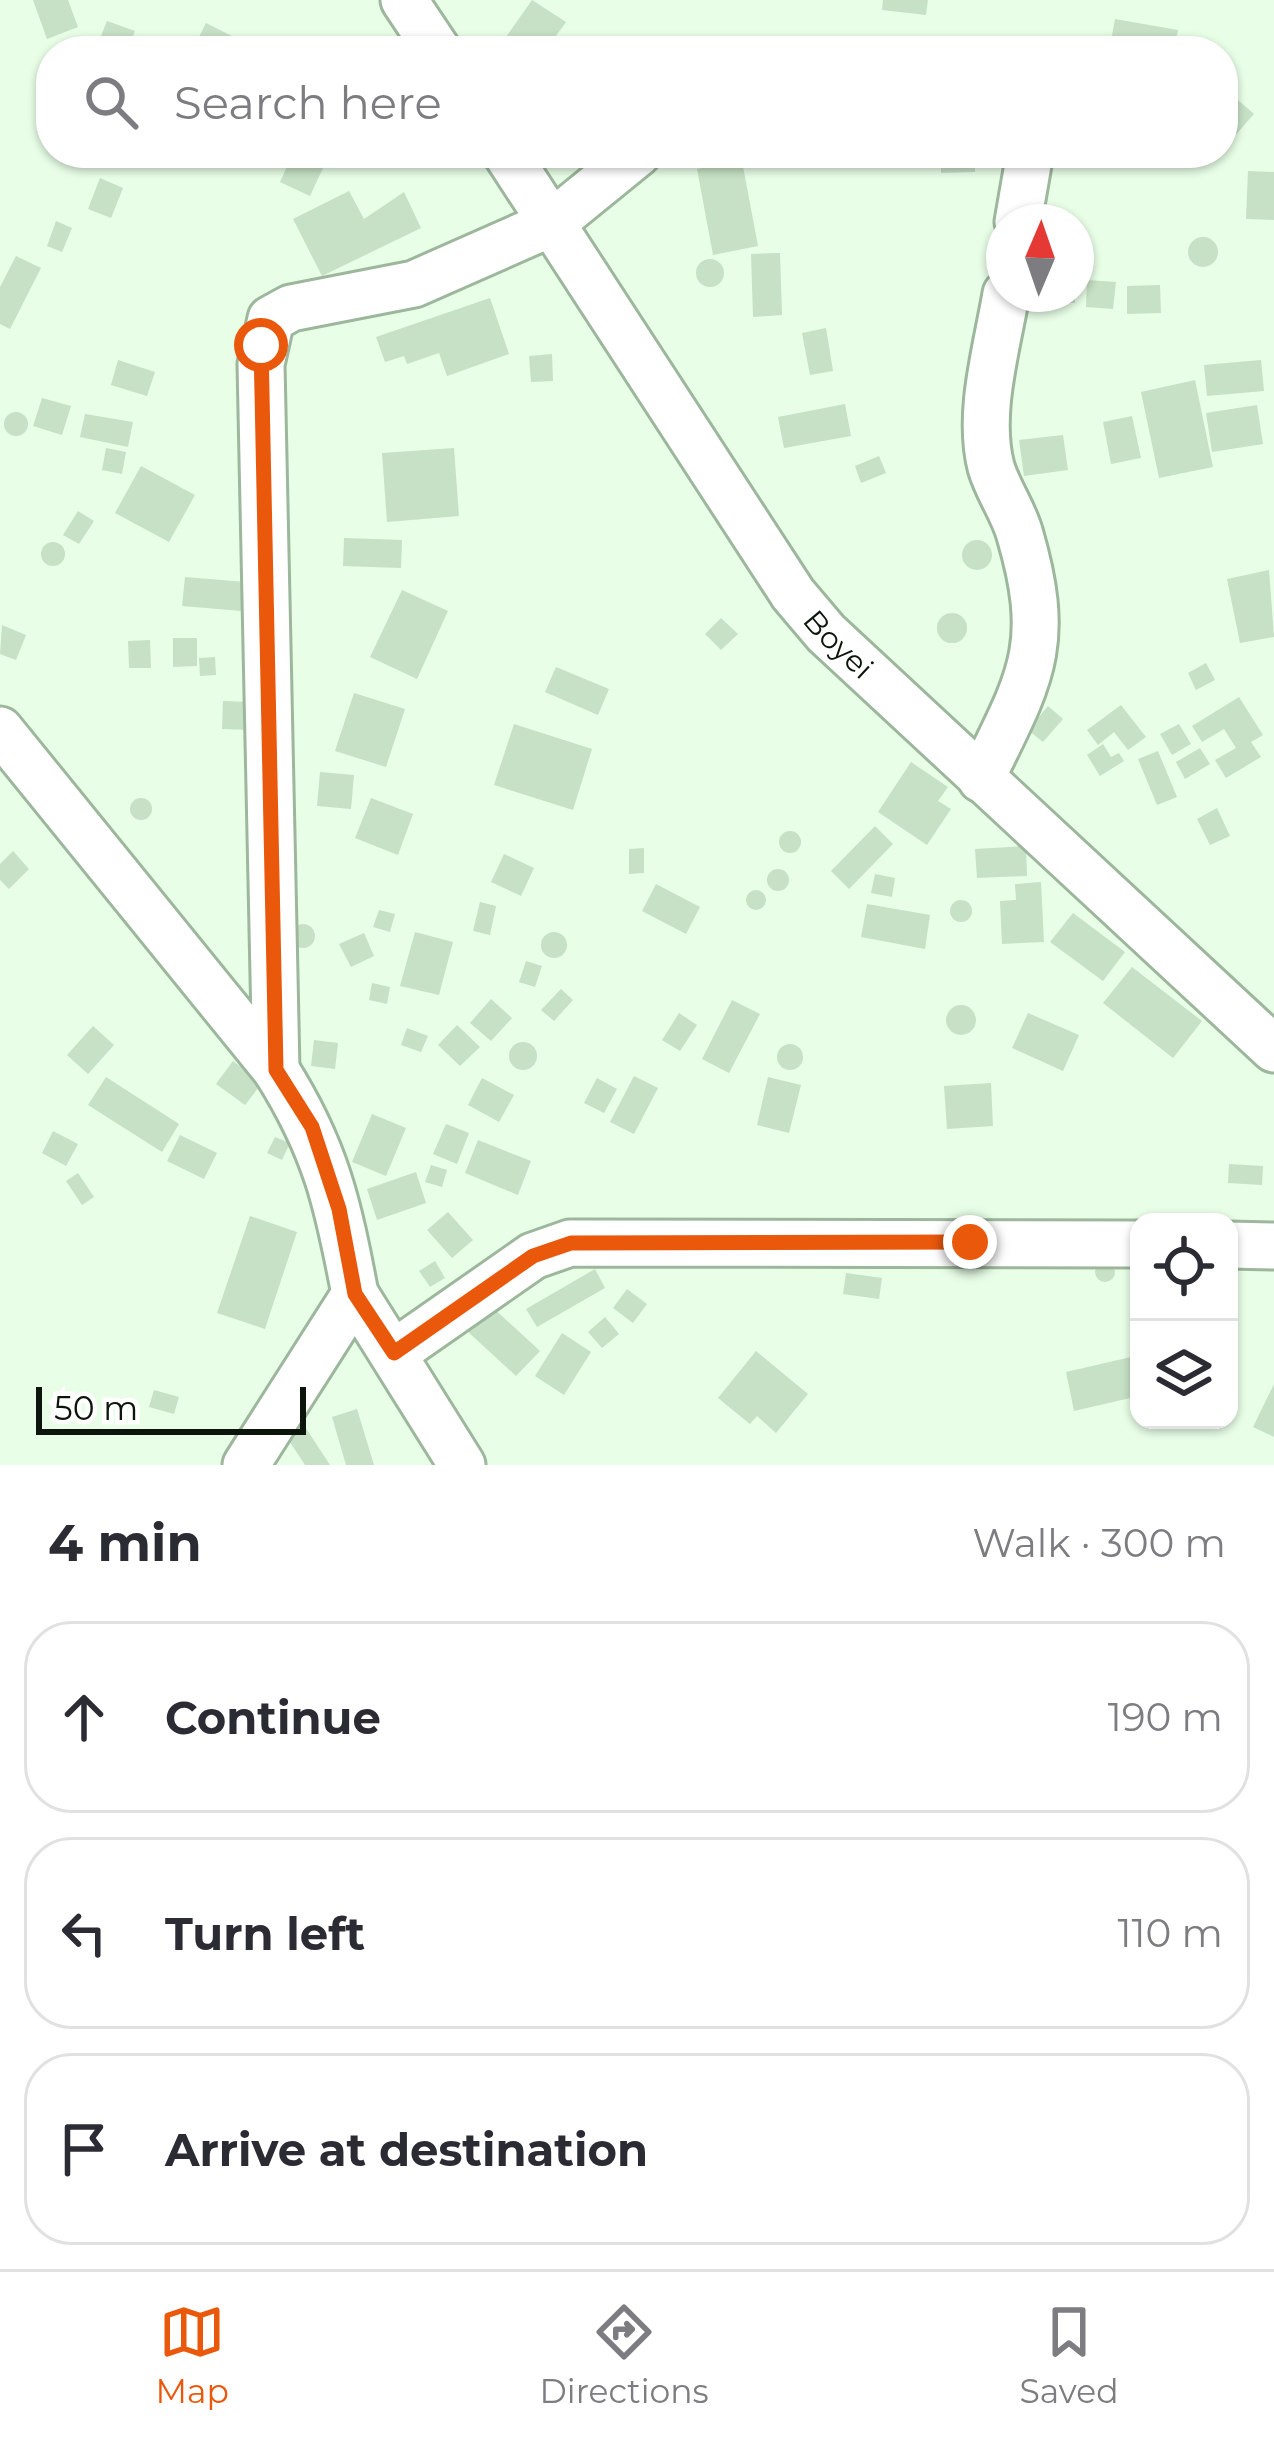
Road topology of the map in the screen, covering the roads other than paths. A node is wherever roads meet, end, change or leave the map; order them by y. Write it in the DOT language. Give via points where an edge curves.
graph roads {
  1 [pos="404,0"];
  2 [pos="428,36"];
  3 [pos="516,168"];
  4 [pos="620,168"];
  5 [pos="1027,168"];
  6 [pos="1021,204"];
  7 [pos="552,223"];
  8 [pos="1003,312"];
  9 [pos="0,730"];
  10 [pos="981,779"];
  11 [pos="1274,1049"];
  12 [pos="276,1070"];
  13 [pos="1130,1244"];
  14 [pos="1238,1245"];
  15 [pos="1274,1246"];
  16 [pos="355,1294"];
  17 [pos="394,1353"];
  18 [pos="246,1465"];
  19 [pos="462,1465"];
  1 -- 2 [label="street"];
  3 -- 7 [label="street, Boyei"];
  4 -- 7 [label="street"];
  5 -- 6 [label="street"];
  7 -- 10 [label="street, Boyei" via="793,594"];
  7 -- 12 [label="street" via="414,284 291,308 272,319 261,345"];
  8 -- 10 [label="street" via="987,407 991,466 1019,531 1037,604 1033,674"];
  9 -- 12 [label="street"];
  10 -- 11 [label="street, Boyei"];
  12 -- 16 [label="street" via="312,1127"];
  13 -- 17 [label="street" via="571,1243 533,1256"];
  14 -- 15 [label="street"];
  16 -- 17 [label="street"];
  16 -- 18 [label="street"];
  17 -- 19 [label="street"];
}
